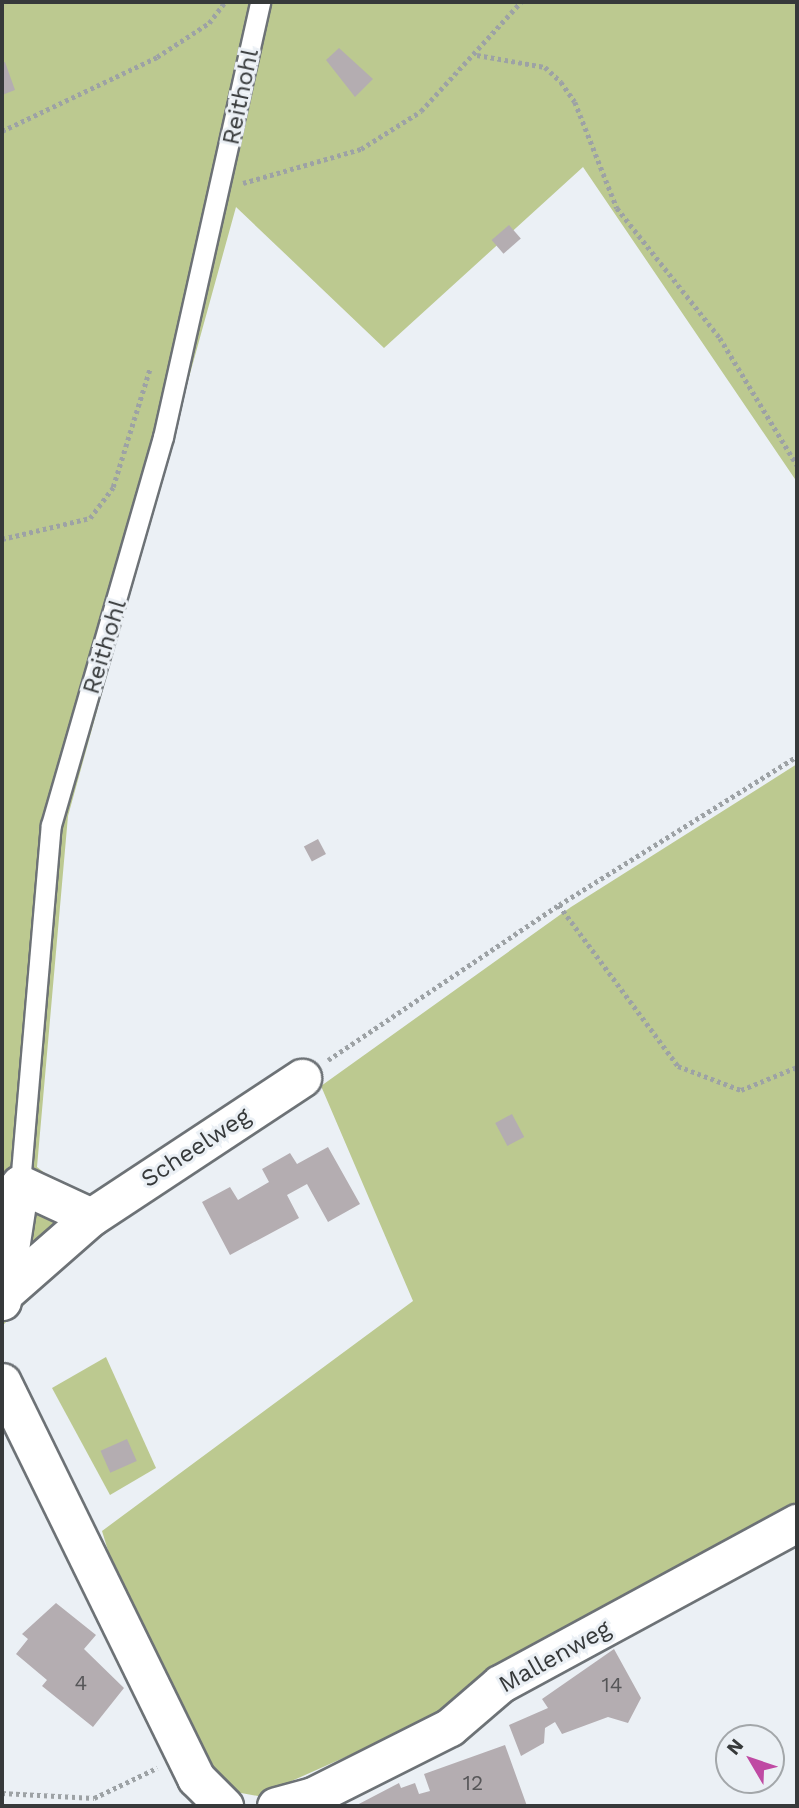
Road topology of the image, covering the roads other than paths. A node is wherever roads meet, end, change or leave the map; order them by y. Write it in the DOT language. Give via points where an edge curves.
graph roads {
  1 [pos="260,2"];
  2 [pos="302,1078"];
  3 [pos="11,1191"];
  4 [pos="91,1217"];
  5 [pos="2,1297"];
  6 [pos="2,1382"];
  7 [pos="797,1523"];
  8 [pos="225,1806"];
  9 [pos="276,1806"];
  1 -- 3 [label="lane, Reithohl" via="157,462 51,825"];
  2 -- 4 [label="street, Scheelweg"];
  3 -- 4 [label="street"];
  3 -- 5 [label="street, Reithohl"];
  4 -- 5 [label="street, Scheelweg"];
  6 -- 8 [label="street" via="195,1778"];
  7 -- 9 [label="street, Mallenweg" via="500,1684 450,1727 313,1796"];
}
